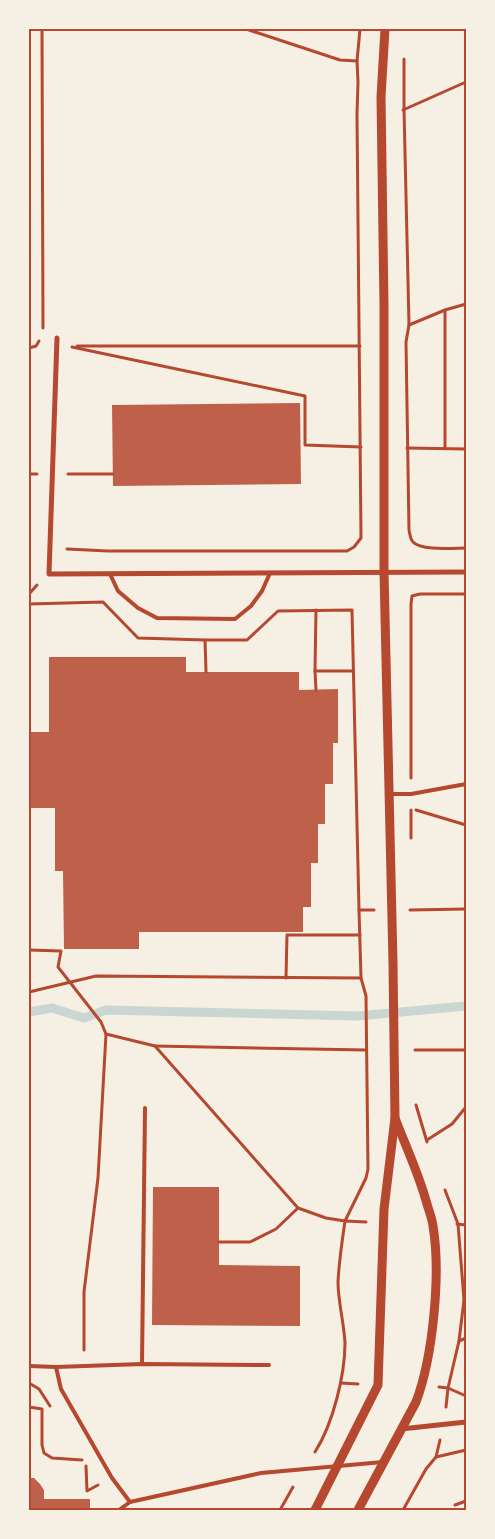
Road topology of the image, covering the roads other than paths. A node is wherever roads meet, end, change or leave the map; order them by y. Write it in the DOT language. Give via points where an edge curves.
graph roads {
  1 [pos="385,29"];
  2 [pos="57,338"];
  3 [pos="384,572"];
  4 [pos="466,572"];
  5 [pos="270,573"];
  6 [pos="110,574"];
  7 [pos="466,784"];
  8 [pos="389,794"];
  9 [pos="145,1108"];
  10 [pos="394,1118"];
  11 [pos="142,1364"];
  12 [pos="269,1365"];
  13 [pos="29,1366"];
  14 [pos="56,1367"];
  15 [pos="466,1422"];
  16 [pos="401,1429"];
  17 [pos="383,1462"];
  18 [pos="337,1467"];
  19 [pos="130,1502"];
  20 [pos="119,1510"];
  21 [pos="315,1510"];
  22 [pos="358,1510"];
  1 -- 3 [label="street" via="381,97"];
  2 -- 6 [label="street" via="49,574"];
  3 -- 4 [label="street"];
  3 -- 5 [label="street"];
  3 -- 8 [label="street"];
  5 -- 6 [label="street"];
  5 -- 6 [label="lane" via="251,606 235,618 157,618 138,608 118,591"];
  7 -- 8 [label="lane" via="411,794"];
  8 -- 10 [label="street"];
  9 -- 11 [label="lane"];
  10 -- 16 [label="street" via="420,1180 433,1225 436,1270 434,1310 422,1387"];
  10 -- 18 [label="street" via="384,1209 378,1385"];
  11 -- 12 [label="lane"];
  11 -- 14 [label="lane"];
  13 -- 14 [label="lane"];
  14 -- 19 [label="lane" via="61,1389 112,1478"];
  15 -- 16 [label="street"];
  16 -- 17 [label="street"];
  17 -- 18 [label="lane"];
  17 -- 22 [label="street"];
  18 -- 19 [label="lane" via="261,1473"];
  18 -- 21 [label="street"];
  19 -- 20 [label="lane"];
}
